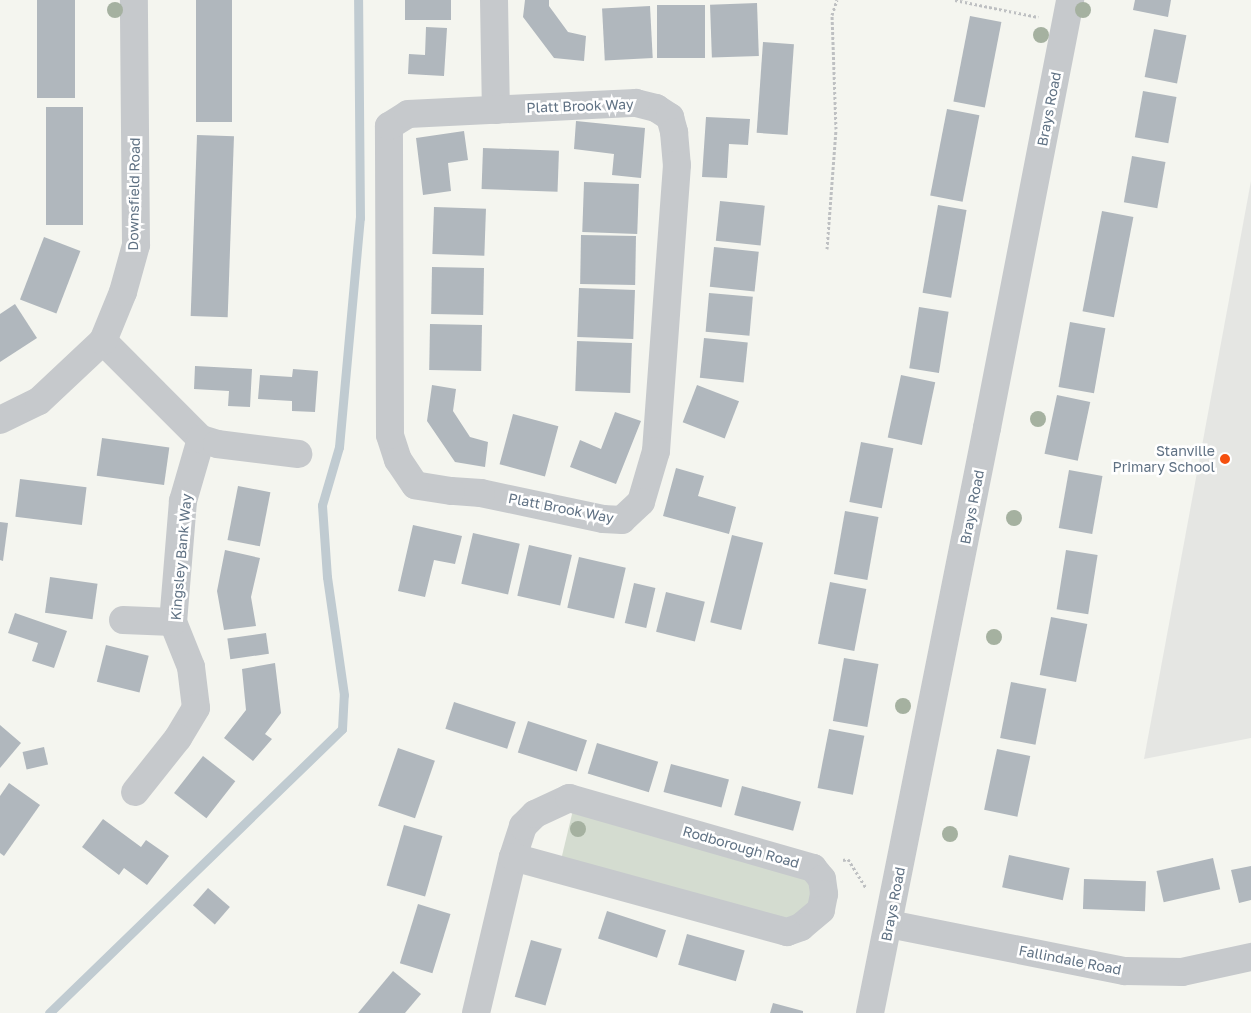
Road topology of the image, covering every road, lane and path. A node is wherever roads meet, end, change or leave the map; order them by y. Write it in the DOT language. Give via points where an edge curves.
graph roads {
  1 [pos="134,0"];
  2 [pos="494,0"];
  3 [pos="837,0"];
  4 [pos="955,0"];
  5 [pos="1068,11"];
  6 [pos="496,110"];
  7 [pos="826,249"];
  8 [pos="102,341"];
  9 [pos="0,420"];
  10 [pos="201,439"];
  11 [pos="298,454"];
  12 [pos="123,620"];
  13 [pos="173,622"];
  14 [pos="135,792"];
  15 [pos="513,857"];
  16 [pos="814,868"];
  17 [pos="889,924"];
  18 [pos="1251,957"];
  19 [pos="476,1013"];
  20 [pos="870,1013"];
  1 -- 8 [label="street, Downsfield Road" via="136,245 123,292"];
  2 -- 6 [label="street"];
  3 -- 7 [label="path" via="832,15 836,129"];
  4 -- 5 [label="path"];
  5 -- 17 [label="street, Brays Road"];
  6 -- 6 [label="street, Platt Brook Way" via="636,103 656,108 670,117 677,165 656,451 641,502 622,520 576,514 480,493 415,485 398,460 390,435 389,126 408,114"];
  8 -- 9 [label="street, Downsfield Road" via="39,401"];
  8 -- 10 [label="street"];
  10 -- 11 [label="street"];
  10 -- 13 [label="street, Kingsley Bank Way" via="182,501"];
  12 -- 13 [label="street"];
  13 -- 14 [label="street, Kingsley Bank Way" via="191,667 196,708 178,738"];
  15 -- 16 [label="street, Rodborough Road" via="523,826 535,814 569,798"];
  15 -- 16 [label="street, Rodborough Road" via="787,932 801,927 821,910 822,879"];
  15 -- 19 [label="street, Rodborough Road"];
  16 -- 17 [label="path" via="848,859"];
  17 -- 18 [label="street, Fallindale Road" via="1125,971 1182,972"];
  17 -- 20 [label="street, Brays Road"];
}
